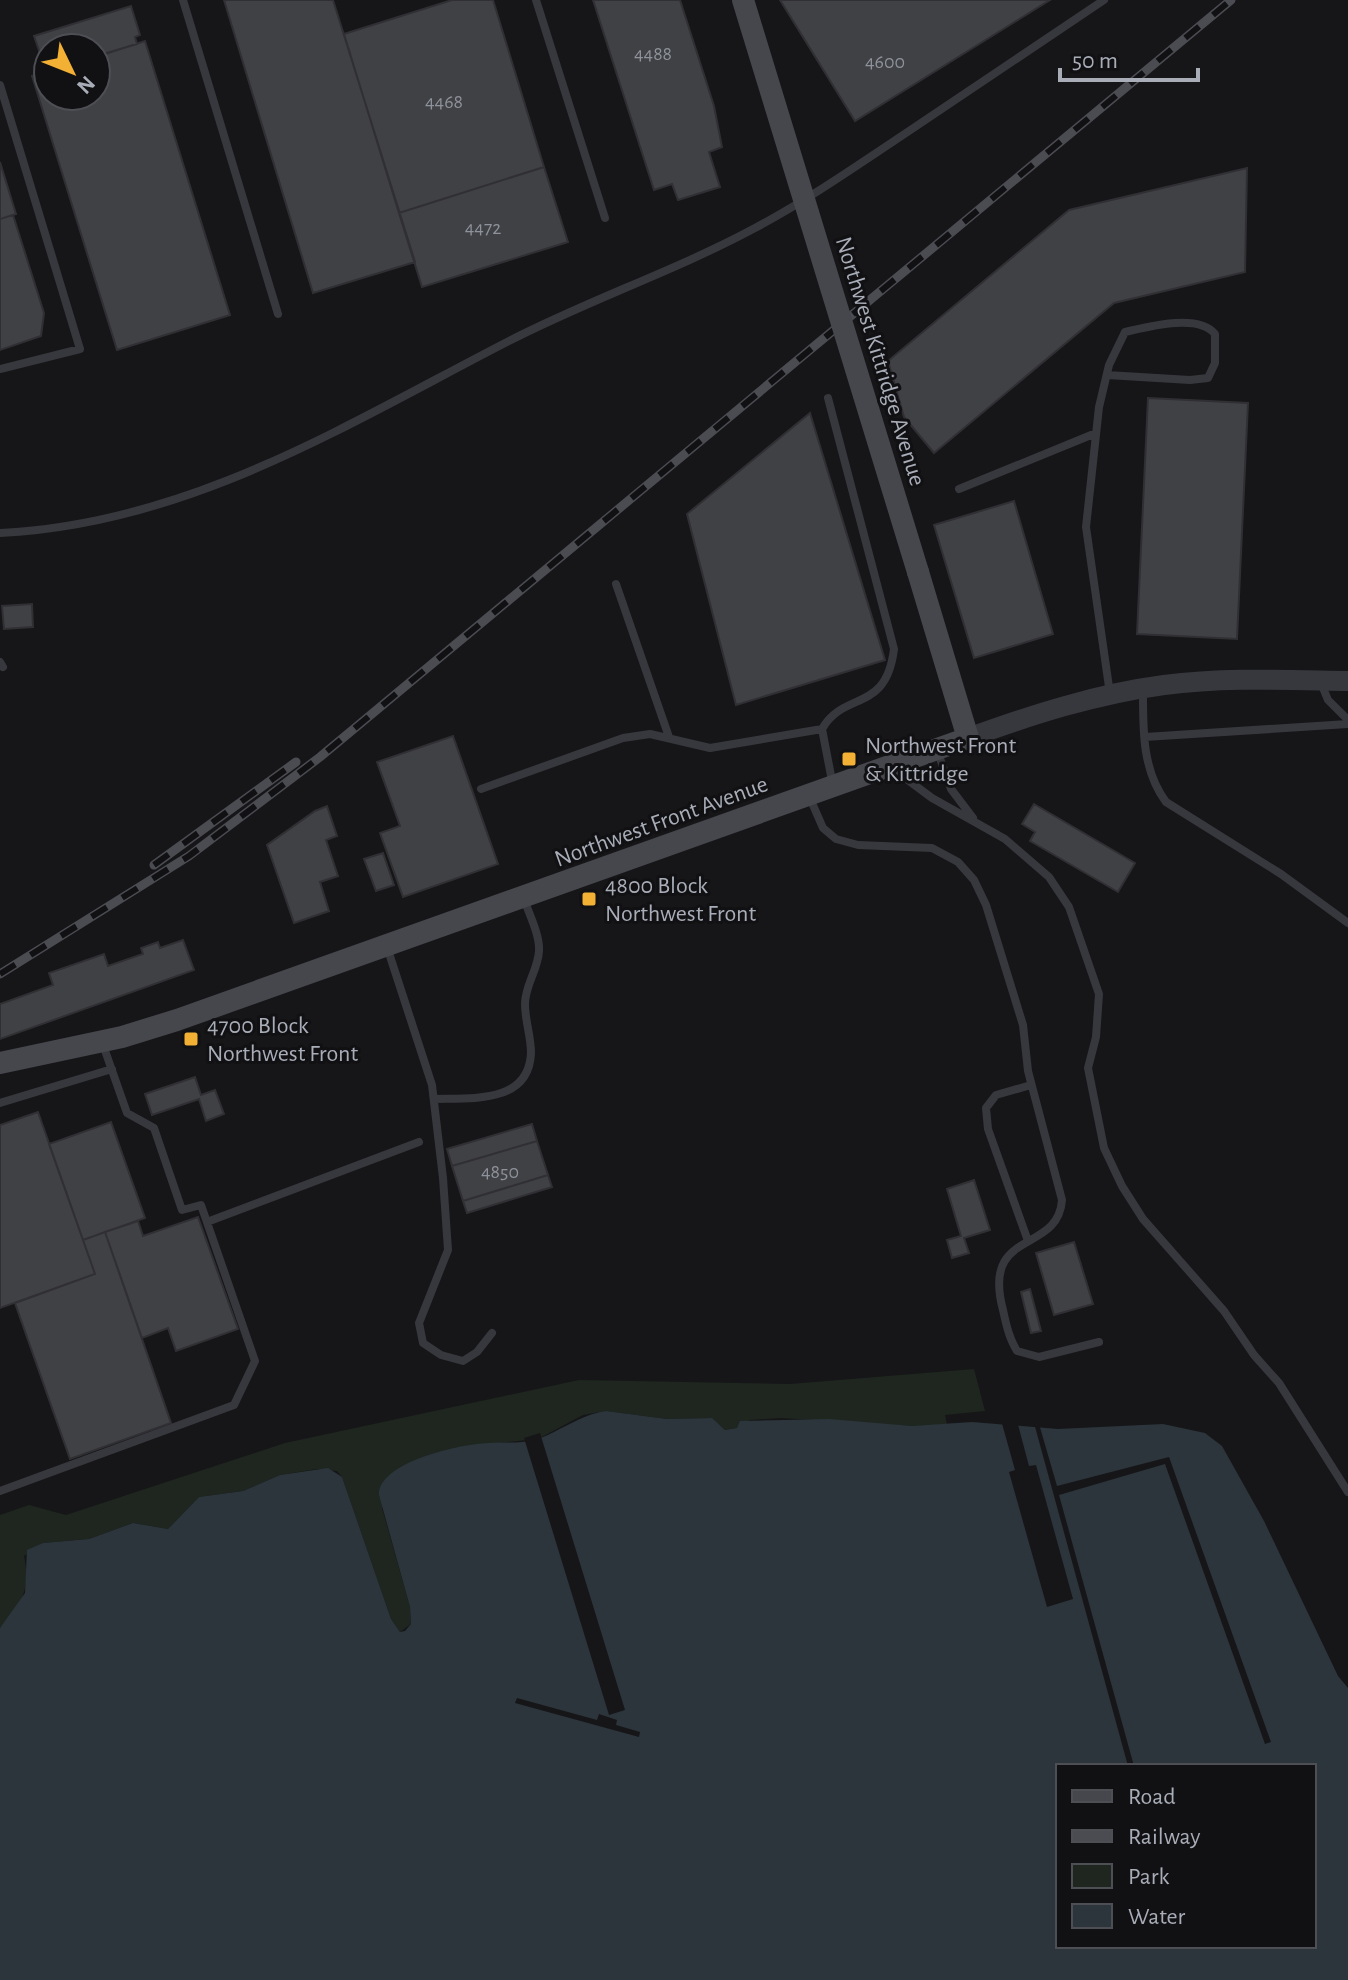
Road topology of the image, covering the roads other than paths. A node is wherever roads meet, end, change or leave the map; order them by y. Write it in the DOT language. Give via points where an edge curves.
graph roads {
  1 [pos="183,0"];
  2 [pos="536,0"];
  3 [pos="743,0"];
  4 [pos="1104,0"];
  5 [pos="0,85"];
  6 [pos="605,218"];
  7 [pos="278,314"];
  8 [pos="0,369"];
  9 [pos="1107,375"];
  10 [pos="828,398"];
  11 [pos="1096,433"];
  12 [pos="959,489"];
  13 [pos="0,533"];
  14 [pos="616,584"];
  15 [pos="1321,681"];
  16 [pos="1348,681"];
  17 [pos="1143,688"];
  18 [pos="1111,695"];
  19 [pos="1348,722"];
  20 [pos="822,729"];
  21 [pos="669,737"];
  22 [pos="1145,737"];
  23 [pos="968,738"];
  24 [pos="937,749"];
  25 [pos="889,766"];
  26 [pos="833,787"];
  27 [pos="481,789"];
  28 [pos="809,796"];
  29 [pos="981,825"];
  30 [pos="524,898"];
  31 [pos="1348,923"];
  32 [pos="386,946"];
  33 [pos="102,1041"];
  34 [pos="0,1063"];
  35 [pos="112,1069"];
  36 [pos="1031,1085"];
  37 [pos="434,1099"];
  38 [pos="0,1103"];
  39 [pos="419,1142"];
  40 [pos="207,1222"];
  41 [pos="1028,1241"];
  42 [pos="492,1333"];
  43 [pos="1099,1342"];
  44 [pos="0,1491"];
  45 [pos="1348,1492"];
  1 -- 7 [label="lane"];
  2 -- 6 [label="lane"];
  3 -- 23 [label="main road, Northwest Kittridge Avenue, bridge"];
  4 -- 13 [label="lane" via="755,228 558,317 293,455 149,509 80,525"];
  5 -- 8 [label="lane" via="80,349"];
  9 -- 9 [label="lane" via="1125,332 1163,323 1200,325 1215,334 1215,363 1208,378"];
  9 -- 11 [label="lane"];
  10 -- 20 [label="lane" via="894,649 892,665 877,692 832,716"];
  11 -- 12 [label="lane"];
  11 -- 18 [label="lane" via="1086,527"];
  14 -- 21 [label="lane"];
  15 -- 16 [label="street, Northwest Front Avenue"];
  15 -- 17 [label="street, Northwest Front Avenue" via="1212,680"];
  15 -- 19 [label="lane" via="1328,700"];
  17 -- 18 [label="street, Northwest Front Avenue"];
  17 -- 22 [label="lane"];
  18 -- 23 [label="street, Northwest Front Avenue"];
  19 -- 22 [label="lane"];
  20 -- 21 [label="lane" via="710,748"];
  20 -- 26 [label="lane"];
  21 -- 27 [label="lane" via="623,738"];
  22 -- 31 [label="lane" via="1148,768 1166,802"];
  23 -- 24 [label="main road, Northwest Front Avenue"];
  24 -- 25 [label="main road, Northwest Front Avenue"];
  24 -- 29 [label="lane" via="951,789"];
  25 -- 26 [label="main road, Northwest Front Avenue"];
  25 -- 29 [label="lane"];
  26 -- 28 [label="main road, Northwest Front Avenue"];
  28 -- 30 [label="main road, Northwest Front Avenue"];
  28 -- 36 [label="lane" via="823,828 836,839 932,848 958,862 974,880 1023,1025"];
  29 -- 45 [label="lane" via="1049,877 1084,942 1099,994 1088,1068 1104,1148 1122,1186 1143,1219 1279,1383"];
  30 -- 32 [label="main road, Northwest Front Avenue"];
  30 -- 37 [label="lane" via="539,951 525,1005 531,1040 527,1073 514,1088 498,1095"];
  32 -- 33 [label="main road, Northwest Front Avenue"];
  32 -- 37 [label="lane"];
  33 -- 34 [label="main road, Northwest Front Avenue"];
  33 -- 35 [label="lane"];
  35 -- 38 [label="lane"];
  35 -- 40 [label="lane" via="127,1113 154,1128 182,1210 201,1205"];
  36 -- 41 [label="lane" via="1062,1200 1056,1221"];
  36 -- 41 [label="lane" via="996,1095 986,1108 988,1129"];
  37 -- 42 [label="lane" via="448,1250 419,1323 423,1343 463,1361"];
  39 -- 40 [label="lane"];
  40 -- 44 [label="lane" via="255,1361 234,1405"];
  41 -- 43 [label="lane" via="1004,1260 998,1276 1017,1351 1039,1357"];
}
